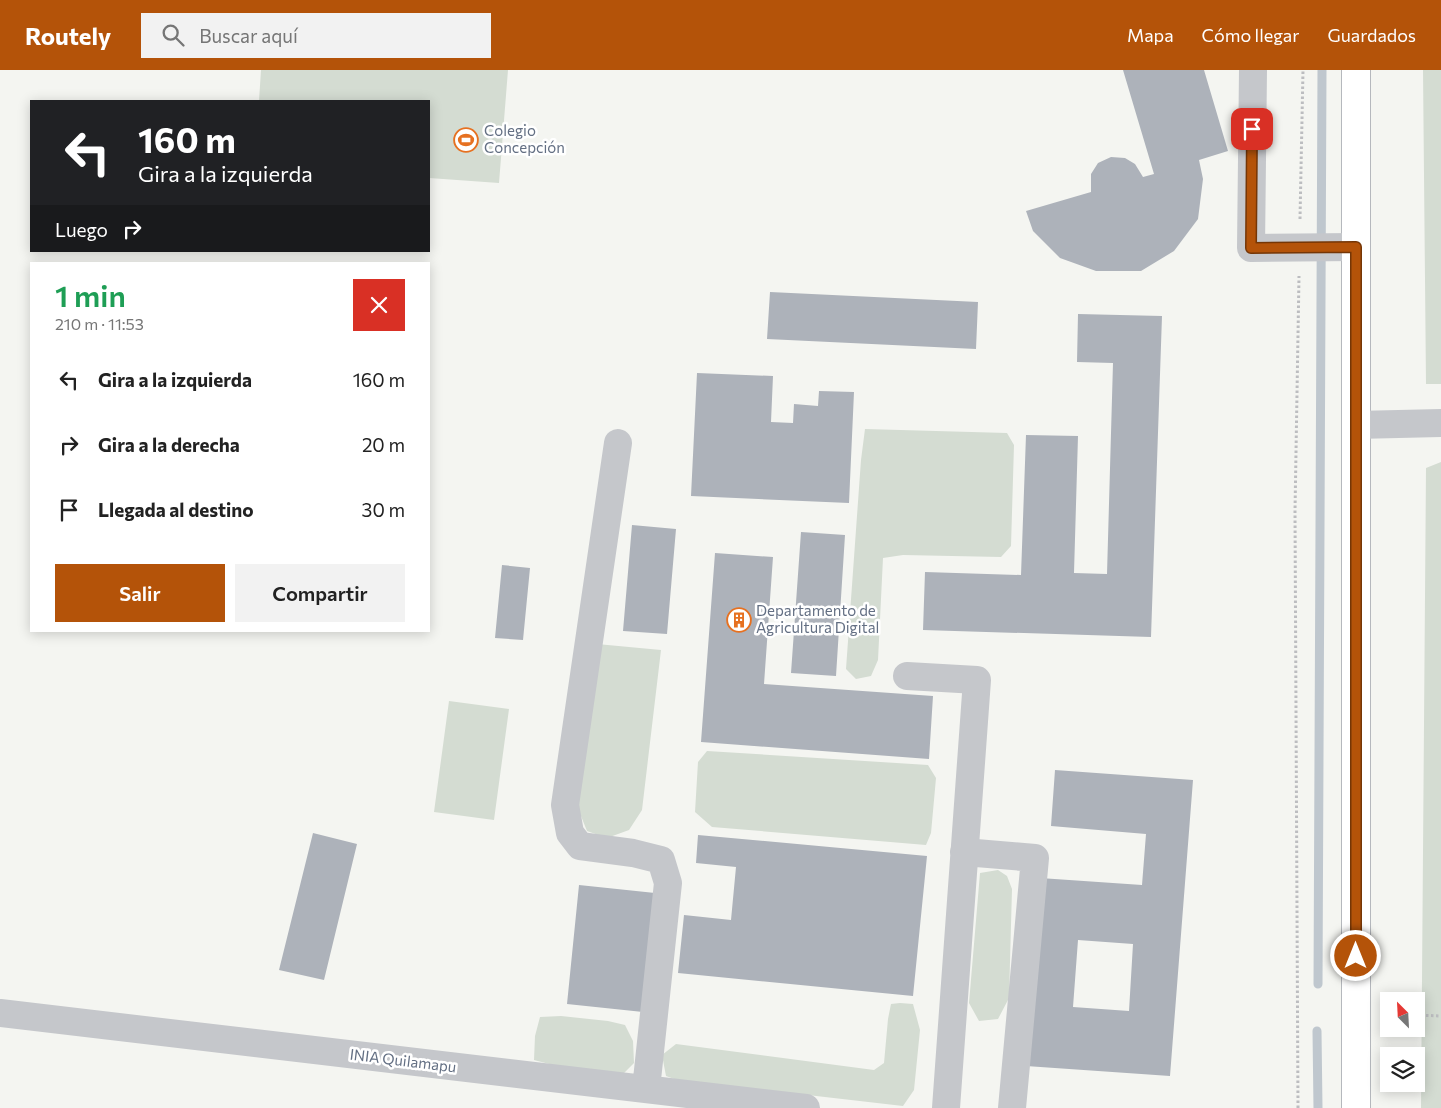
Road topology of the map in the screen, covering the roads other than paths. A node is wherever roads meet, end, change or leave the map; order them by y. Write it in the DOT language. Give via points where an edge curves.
graph roads {
  1 [pos="1253,70"];
  2 [pos="1356,70"];
  3 [pos="1325,247"];
  4 [pos="1441,423"];
  5 [pos="1356,425"];
  6 [pos="618,443"];
  7 [pos="907,676"];
  8 [pos="964,852"];
  9 [pos="0,1013"];
  10 [pos="646,1089"];
  11 [pos="806,1108"];
  12 [pos="946,1108"];
  13 [pos="1012,1108"];
  14 [pos="1356,1108"];
  1 -- 3 [label="lane" via="1251,248"];
  2 -- 3 [label="main road"];
  3 -- 5 [label="main road"];
  4 -- 5 [label="lane"];
  5 -- 14 [label="main road"];
  6 -- 10 [label="lane" via="565,805 570,833 580,846 661,860 668,883"];
  7 -- 8 [label="lane" via="977,680"];
  8 -- 12 [label="lane"];
  8 -- 13 [label="lane" via="1035,858"];
  9 -- 10 [label="lane, INIA Quilamapu"];
  10 -- 11 [label="lane, INIA Quilamapu"];
}
